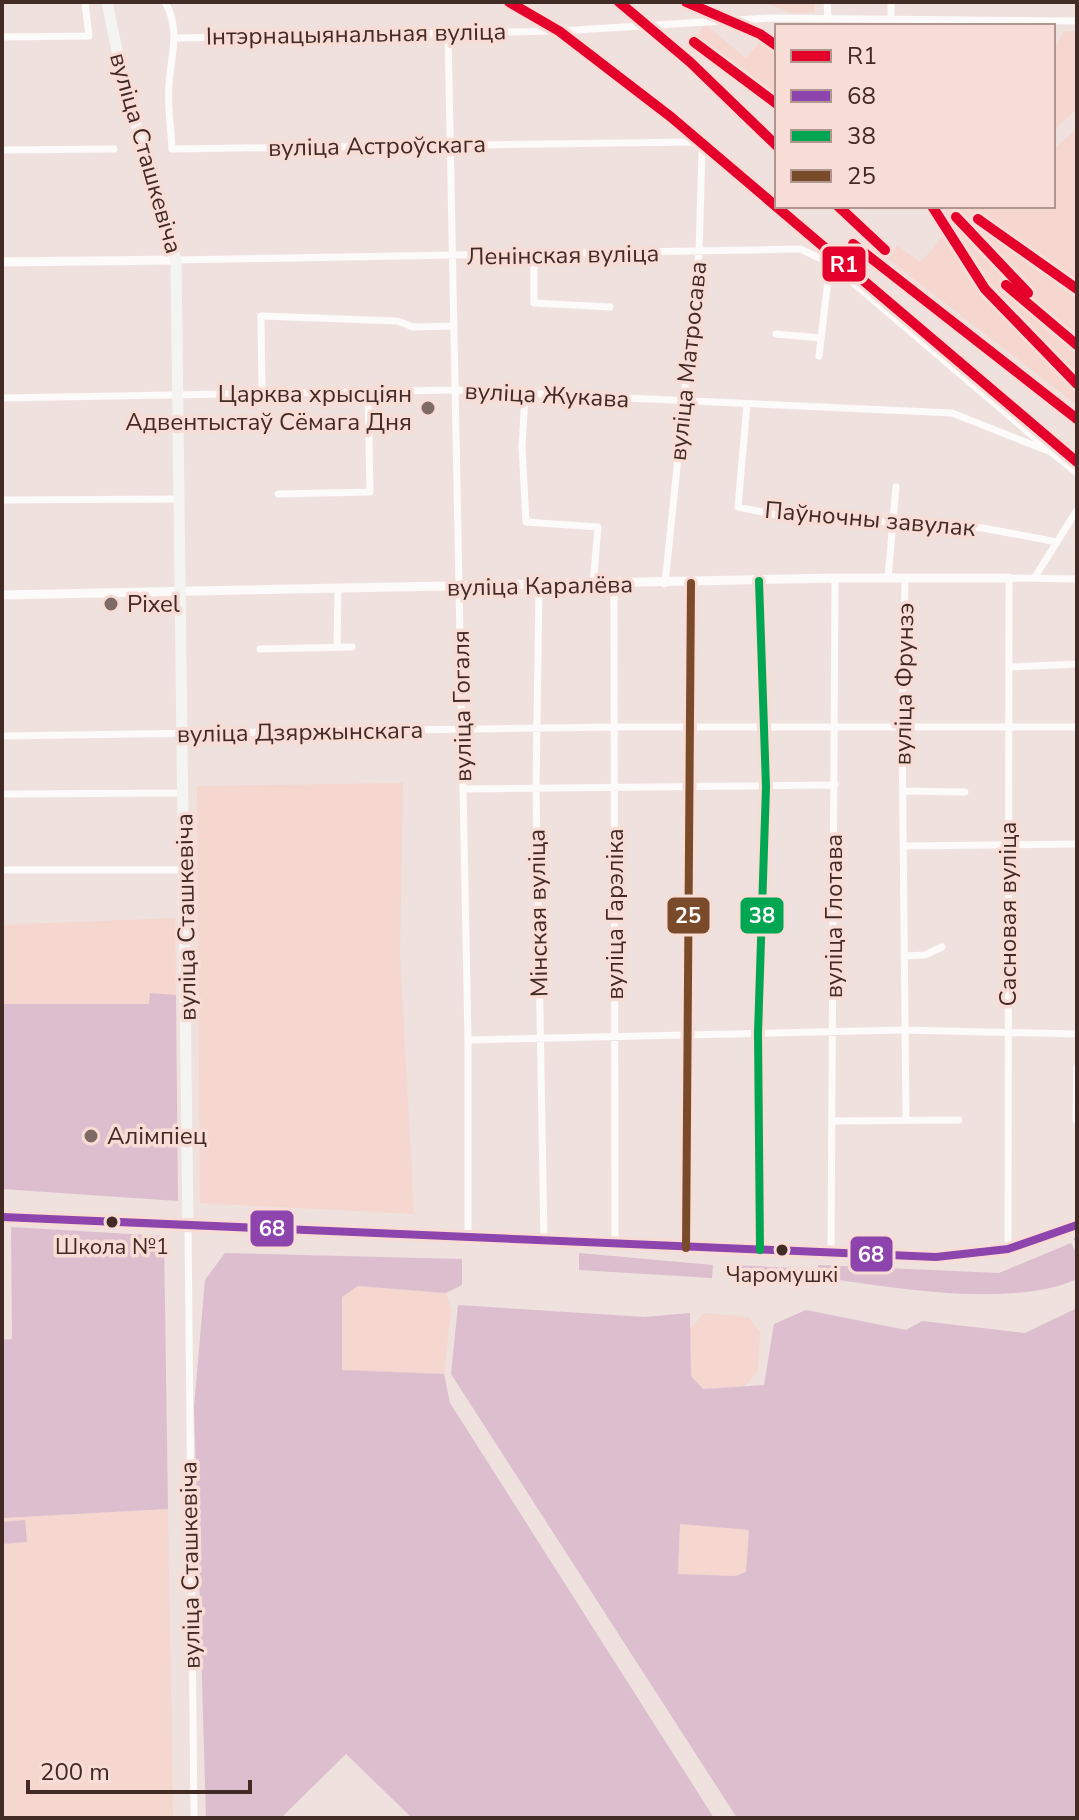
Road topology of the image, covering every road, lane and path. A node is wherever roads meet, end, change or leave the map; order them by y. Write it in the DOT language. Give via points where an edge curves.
graph roads {
  1 [pos="85,2"];
  2 [pos="107,2"];
  3 [pos="165,2"];
  4 [pos="827,2"];
  5 [pos="891,2"];
  6 [pos="828,18"];
  7 [pos="891,19"];
  8 [pos="1077,21"];
  9 [pos="448,32"];
  10 [pos="2,37"];
  11 [pos="175,38"];
  12 [pos="693,142"];
  13 [pos="451,144"];
  14 [pos="114,149"];
  15 [pos="2,150"];
  16 [pos="699,253"];
  17 [pos="534,255"];
  18 [pos="453,257"];
  19 [pos="176,260"];
  20 [pos="2,262"];
  21 [pos="830,263"];
  22 [pos="610,307"];
  23 [pos="453,326"];
  24 [pos="776,334"];
  25 [pos="821,338"];
  26 [pos="819,356"];
  27 [pos="455,390"];
  28 [pos="368,394"];
  29 [pos="262,395"];
  30 [pos="525,395"];
  31 [pos="178,397"];
  32 [pos="2,398"];
  33 [pos="684,401"];
  34 [pos="747,404"];
  35 [pos="1051,452"];
  36 [pos="1077,473"];
  37 [pos="896,487"];
  38 [pos="278,494"];
  39 [pos="179,499"];
  40 [pos="2,500"];
  41 [pos="1077,510"];
  42 [pos="892,520"];
  43 [pos="1057,542"];
  44 [pos="1035,577"];
  45 [pos="835,578"];
  46 [pos="888,578"];
  47 [pos="905,578"];
  48 [pos="1009,578"];
  49 [pos="1077,579"];
  50 [pos="759,581"];
  51 [pos="691,583"];
  52 [pos="665,584"];
  53 [pos="593,585"];
  54 [pos="614,585"];
  55 [pos="459,586"];
  56 [pos="539,586"];
  57 [pos="338,590"];
  58 [pos="181,594"];
  59 [pos="2,595"];
  60 [pos="337,647"];
  61 [pos="352,647"];
  62 [pos="260,649"];
  63 [pos="1077,664"];
  64 [pos="1011,667"];
  65 [pos="616,727"];
  66 [pos="689,727"];
  67 [pos="1077,727"];
  68 [pos="764,728"];
  69 [pos="902,728"];
  70 [pos="1007,728"];
  71 [pos="832,729"];
  72 [pos="462,730"];
  73 [pos="539,730"];
  74 [pos="184,734"];
  75 [pos="2,736"];
  76 [pos="835,785"];
  77 [pos="616,787"];
  78 [pos="690,787"];
  79 [pos="766,787"];
  80 [pos="536,788"];
  81 [pos="464,789"];
  82 [pos="903,791"];
  83 [pos="965,792"];
  84 [pos="184,793"];
  85 [pos="2,794"];
  86 [pos="1008,843"];
  87 [pos="1077,844"];
  88 [pos="903,846"];
  89 [pos="2,870"];
  90 [pos="184,870"];
  91 [pos="942,947"];
  92 [pos="904,956"];
  93 [pos="903,1030"];
  94 [pos="1008,1032"];
  95 [pos="758,1033"];
  96 [pos="834,1033"];
  97 [pos="1077,1034"];
  98 [pos="686,1037"];
  99 [pos="614,1038"];
  100 [pos="468,1040"];
  101 [pos="540,1040"];
  102 [pos="1077,1067"];
  103 [pos="906,1120"];
  104 [pos="959,1120"];
  105 [pos="1076,1120"];
  106 [pos="835,1121"];
  107 [pos="2,1217"];
  108 [pos="1077,1225"];
  109 [pos="188,1227"];
  110 [pos="468,1236"];
  111 [pos="544,1239"];
  112 [pos="615,1243"];
  113 [pos="686,1248"];
  114 [pos="1008,1249"];
  115 [pos="760,1250"];
  116 [pos="831,1254"];
  117 [pos="194,1818"];
  1 -- 10 [label="street" via="89,36"];
  2 -- 19 [label="main road, вуліца Сташкевіча" via="141,148"];
  3 -- 11 [label="street, Інтэрнацыянальная вуліца" via="173,15"];
  4 -- 6 [label="street"];
  5 -- 7 [label="street"];
  6 -- 7 [label="street, Інтэрнацыянальная вуліца"];
  6 -- 9 [label="street, Інтэрнацыянальная вуліца"];
  7 -- 8 [label="street, Інтэрнацыянальная вуліца"];
  9 -- 11 [label="street, Інтэрнацыянальная вуліца"];
  9 -- 13 [label="street, вуліца Гогаля"];
  11 -- 13 [label="street, вуліца Астроўскага" via="168,86 172,149"];
  12 -- 13 [label="street, вуліца Астроўскага"];
  12 -- 16 [label="street, вуліца Матросава" via="702,150"];
  13 -- 18 [label="street, вуліца Гогаля"];
  14 -- 15 [label="street"];
  16 -- 17 [label="street, Ленінская вуліца"];
  16 -- 21 [label="street, Ленінская вуліца" via="800,249"];
  16 -- 33 [label="street, вуліца Матросава"];
  17 -- 18 [label="street, Ленінская вуліца"];
  17 -- 22 [label="street" via="534,303"];
  18 -- 19 [label="street, Ленінская вуліца"];
  18 -- 23 [label="street, вуліца Гогаля"];
  19 -- 20 [label="street, Ленінская вуліца"];
  19 -- 31 [label="main road, вуліца Сташкевіча"];
  21 -- 25 [label="street"];
  21 -- 35 [label="street, Ленінская вуліца"];
  23 -- 27 [label="street, вуліца Гогаля"];
  23 -- 29 [label="street" via="261,316"];
  24 -- 25 [label="street"];
  25 -- 26 [label="street"];
  27 -- 28 [label="street, вуліца Жукава"];
  27 -- 30 [label="street, вуліца Жукава"];
  27 -- 55 [label="street, вуліца Гогаля"];
  28 -- 29 [label="street, вуліца Жукава"];
  28 -- 38 [label="street" via="370,492"];
  29 -- 31 [label="street, вуліца Жукава"];
  30 -- 33 [label="street, вуліца Жукава"];
  30 -- 53 [label="street" via="526,522 598,527"];
  31 -- 32 [label="street, вуліца Жукава"];
  31 -- 39 [label="main road, вуліца Сташкевіча"];
  33 -- 34 [label="street, вуліца Жукава"];
  33 -- 52 [label="street, вуліца Матросава"];
  34 -- 35 [label="street, вуліца Жукава" via="952,413"];
  34 -- 42 [label="street, Паўночны завулак" via="738,507 777,515"];
  35 -- 36 [label="street, вуліца Жукава"];
  37 -- 42 [label="street"];
  39 -- 40 [label="street"];
  39 -- 58 [label="main road, вуліца Сташкевіча"];
  41 -- 43 [label="street"];
  42 -- 43 [label="street, Паўночны завулак" via="983,528"];
  42 -- 46 [label="street"];
  43 -- 44 [label="street"];
  44 -- 48 [label="street, вуліца Каралёва"];
  44 -- 49 [label="street, вуліца Каралёва"];
  45 -- 46 [label="street, вуліца Каралёва"];
  45 -- 50 [label="street, вуліца Каралёва"];
  45 -- 71 [label="street, вуліца Глотава"];
  46 -- 47 [label="street, вуліца Каралёва"];
  47 -- 48 [label="street, вуліца Каралёва"];
  47 -- 69 [label="street, вуліца Фрунзэ"];
  48 -- 64 [label="street, Сасновая вуліца"];
  50 -- 51 [label="street, вуліца Каралёва"];
  50 -- 68 [label="street"];
  51 -- 52 [label="street, вуліца Каралёва"];
  51 -- 66 [label="street"];
  52 -- 54 [label="street, вуліца Каралёва"];
  53 -- 54 [label="street, вуліца Каралёва"];
  53 -- 56 [label="street, вуліца Каралёва"];
  54 -- 65 [label="street, вуліца Гарэліка"];
  55 -- 56 [label="street, вуліца Каралёва"];
  55 -- 57 [label="street, вуліца Каралёва"];
  55 -- 72 [label="street, вуліца Гогаля"];
  56 -- 73 [label="street, Мінская вуліца"];
  57 -- 58 [label="street, вуліца Каралёва"];
  57 -- 60 [label="street"];
  58 -- 59 [label="street, вуліца Каралёва"];
  58 -- 74 [label="main road, вуліца Сташкевіча"];
  60 -- 61 [label="street"];
  60 -- 62 [label="street"];
  63 -- 64 [label="street"];
  64 -- 70 [label="street, Сасновая вуліца"];
  65 -- 66 [label="street, вуліца Дзяржынскага"];
  65 -- 73 [label="street, вуліца Дзяржынскага"];
  65 -- 77 [label="street, вуліца Гарэліка"];
  66 -- 68 [label="street, вуліца Дзяржынскага"];
  66 -- 78 [label="street"];
  67 -- 70 [label="street, вуліца Дзяржынскага"];
  68 -- 71 [label="street, вуліца Дзяржынскага"];
  68 -- 79 [label="street"];
  69 -- 70 [label="street, вуліца Дзяржынскага"];
  69 -- 71 [label="street, вуліца Дзяржынскага"];
  69 -- 82 [label="street, вуліца Фрунзэ"];
  70 -- 86 [label="street, Сасновая вуліца"];
  71 -- 76 [label="street, вуліца Глотава"];
  72 -- 73 [label="street, вуліца Дзяржынскага"];
  72 -- 74 [label="street, вуліца Дзяржынскага"];
  72 -- 81 [label="street, вуліца Гогаля"];
  73 -- 80 [label="street, Мінская вуліца"];
  74 -- 75 [label="street, вуліца Дзяржынскага"];
  74 -- 84 [label="main road, вуліца Сташкевіча"];
  76 -- 79 [label="street"];
  76 -- 96 [label="street, вуліца Глотава"];
  77 -- 78 [label="street"];
  77 -- 80 [label="street"];
  77 -- 99 [label="street, вуліца Гарэліка"];
  78 -- 79 [label="street"];
  78 -- 98 [label="street"];
  79 -- 95 [label="street"];
  80 -- 81 [label="street"];
  80 -- 101 [label="street, Мінская вуліца"];
  81 -- 100 [label="street, вуліца Гогаля"];
  82 -- 83 [label="street, вуліца Фрунзэ"];
  82 -- 88 [label="street, вуліца Фрунзэ"];
  84 -- 85 [label="street"];
  84 -- 90 [label="main road, вуліца Сташкевіча"];
  86 -- 87 [label="street"];
  86 -- 88 [label="street"];
  86 -- 94 [label="street, Сасновая вуліца"];
  88 -- 92 [label="street, вуліца Фрунзэ"];
  89 -- 90 [label="street"];
  90 -- 109 [label="main road, вуліца Сташкевіча"];
  91 -- 92 [label="street"];
  92 -- 93 [label="street, вуліца Фрунзэ"];
  93 -- 94 [label="street"];
  93 -- 96 [label="street"];
  93 -- 103 [label="street, вуліца Фрунзэ"];
  94 -- 97 [label="street"];
  94 -- 114 [label="street, Сасновая вуліца"];
  95 -- 96 [label="street"];
  95 -- 98 [label="street"];
  95 -- 115 [label="street"];
  96 -- 106 [label="street, вуліца Глотава"];
  98 -- 99 [label="street"];
  98 -- 113 [label="street"];
  99 -- 101 [label="street"];
  99 -- 112 [label="street, вуліца Гарэліка"];
  100 -- 101 [label="street"];
  100 -- 110 [label="street, вуліца Гогаля"];
  101 -- 111 [label="street, Мінская вуліца"];
  102 -- 105 [label="street"];
  103 -- 104 [label="street"];
  103 -- 106 [label="street"];
  106 -- 116 [label="street, вуліца Глотава"];
  107 -- 109 [label="main road"];
  108 -- 114 [label="main road"];
  109 -- 110 [label="main road"];
  109 -- 117 [label="street, вуліца Сташкевіча"];
  110 -- 111 [label="main road"];
  111 -- 112 [label="main road"];
  112 -- 113 [label="main road"];
  113 -- 115 [label="main road"];
  114 -- 116 [label="main road" via="936,1257"];
  115 -- 116 [label="main road"];
}
